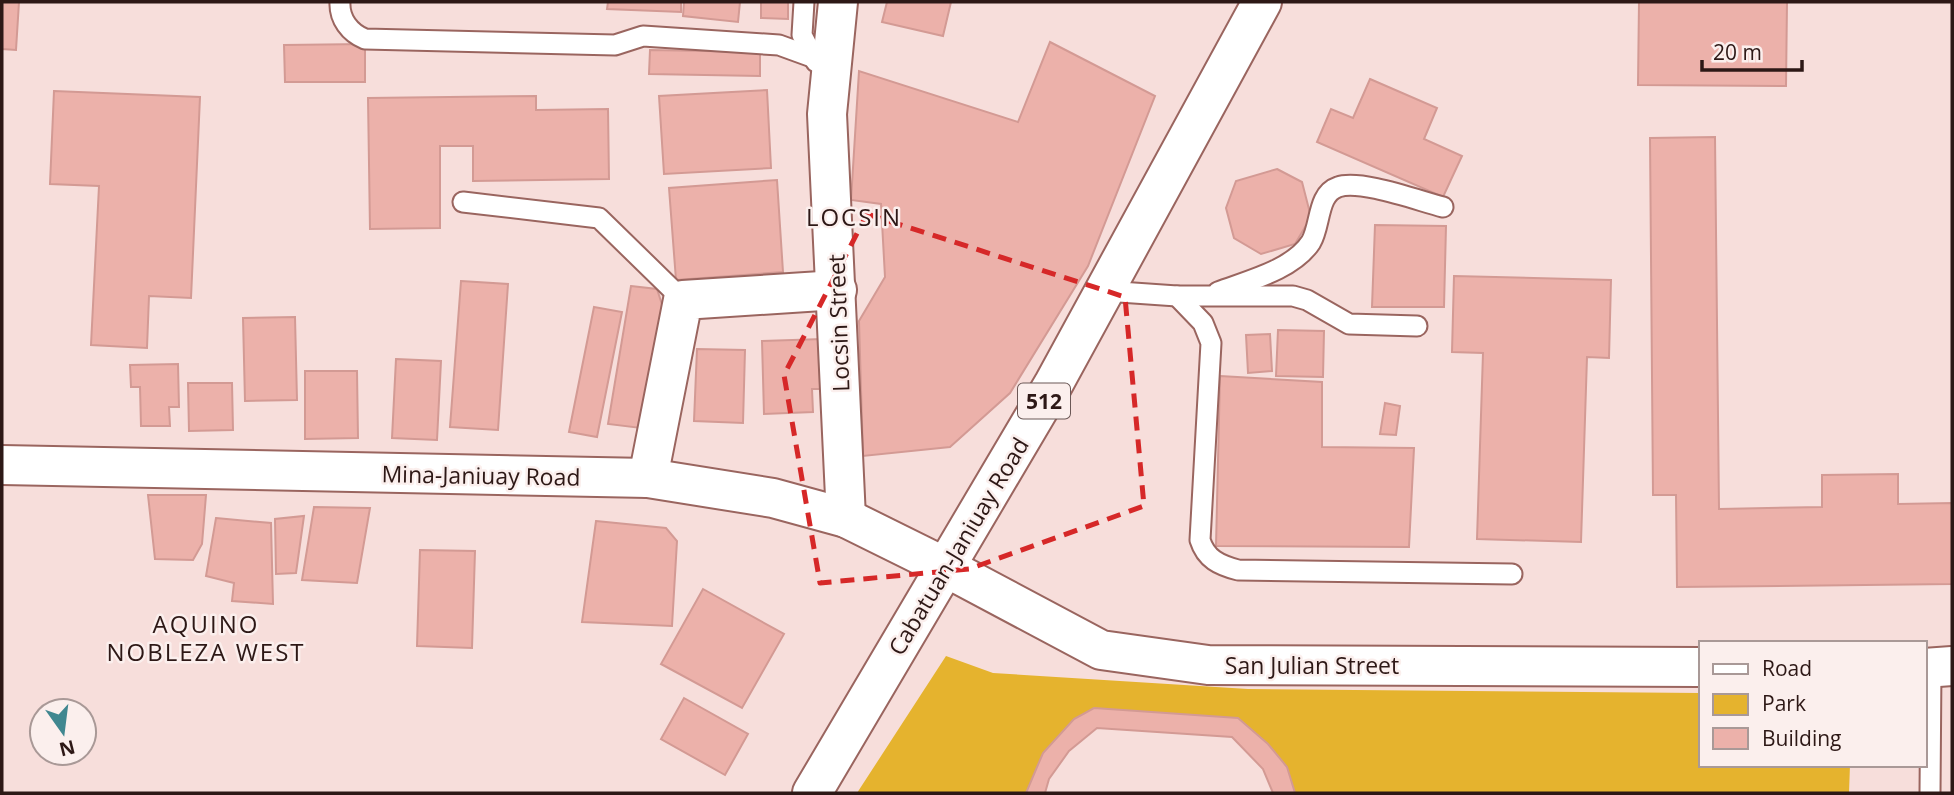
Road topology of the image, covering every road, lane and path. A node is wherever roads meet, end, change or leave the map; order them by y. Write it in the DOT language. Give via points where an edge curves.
graph roads {
  1 [pos="340,2"];
  2 [pos="804,2"];
  3 [pos="838,2"];
  4 [pos="1262,2"];
  5 [pos="821,68"];
  6 [pos="463,202"];
  7 [pos="1443,207"];
  8 [pos="837,290"];
  9 [pos="1105,291"];
  10 [pos="1177,296"];
  11 [pos="1206,296"];
  12 [pos="683,300"];
  13 [pos="1417,326"];
  14 [pos="2,464"];
  15 [pos="648,478"];
  16 [pos="846,518"];
  17 [pos="945,567"];
  18 [pos="1512,574"];
  19 [pos="1699,667"];
  20 [pos="1936,667"];
  21 [pos="812,793"];
  22 [pos="1930,793"];
  1 -- 5 [label="lane" via="347,26 365,39 615,45 643,36 779,45"];
  2 -- 5 [label="lane" via="802,36"];
  3 -- 5 [label="main road, Locsin Street"];
  4 -- 9 [label="main road, Cabatuan-Janiuay Road / 512"];
  5 -- 8 [label="main road, Locsin Street"];
  6 -- 12 [label="lane" via="599,218"];
  7 -- 11 [label="lane" via="1355,185 1337,187 1325,198 1315,233 1299,255"];
  8 -- 12 [label="main road"];
  8 -- 16 [label="main road, Locsin Street"];
  9 -- 10 [label="lane"];
  9 -- 17 [label="main road, Cabatuan-Janiuay Road / 512"];
  10 -- 11 [label="lane"];
  10 -- 18 [label="lane" via="1203,323 1211,343 1200,540 1212,560 1238,570"];
  11 -- 13 [label="lane" via="1293,296 1349,324"];
  12 -- 15 [label="main road"];
  14 -- 15 [label="main road, Mina-Janiuay Road"];
  15 -- 16 [label="main road, Mina-Janiuay Road" via="773,498"];
  16 -- 17 [label="main road, Mina-Janiuay Road"];
  17 -- 19 [label="main road, San Julian Street" via="1101,650 1208,665"];
  17 -- 21 [label="main road, Cabatuan-Janiuay Road / 512"];
  20 -- 22 [label="lane"];
}
